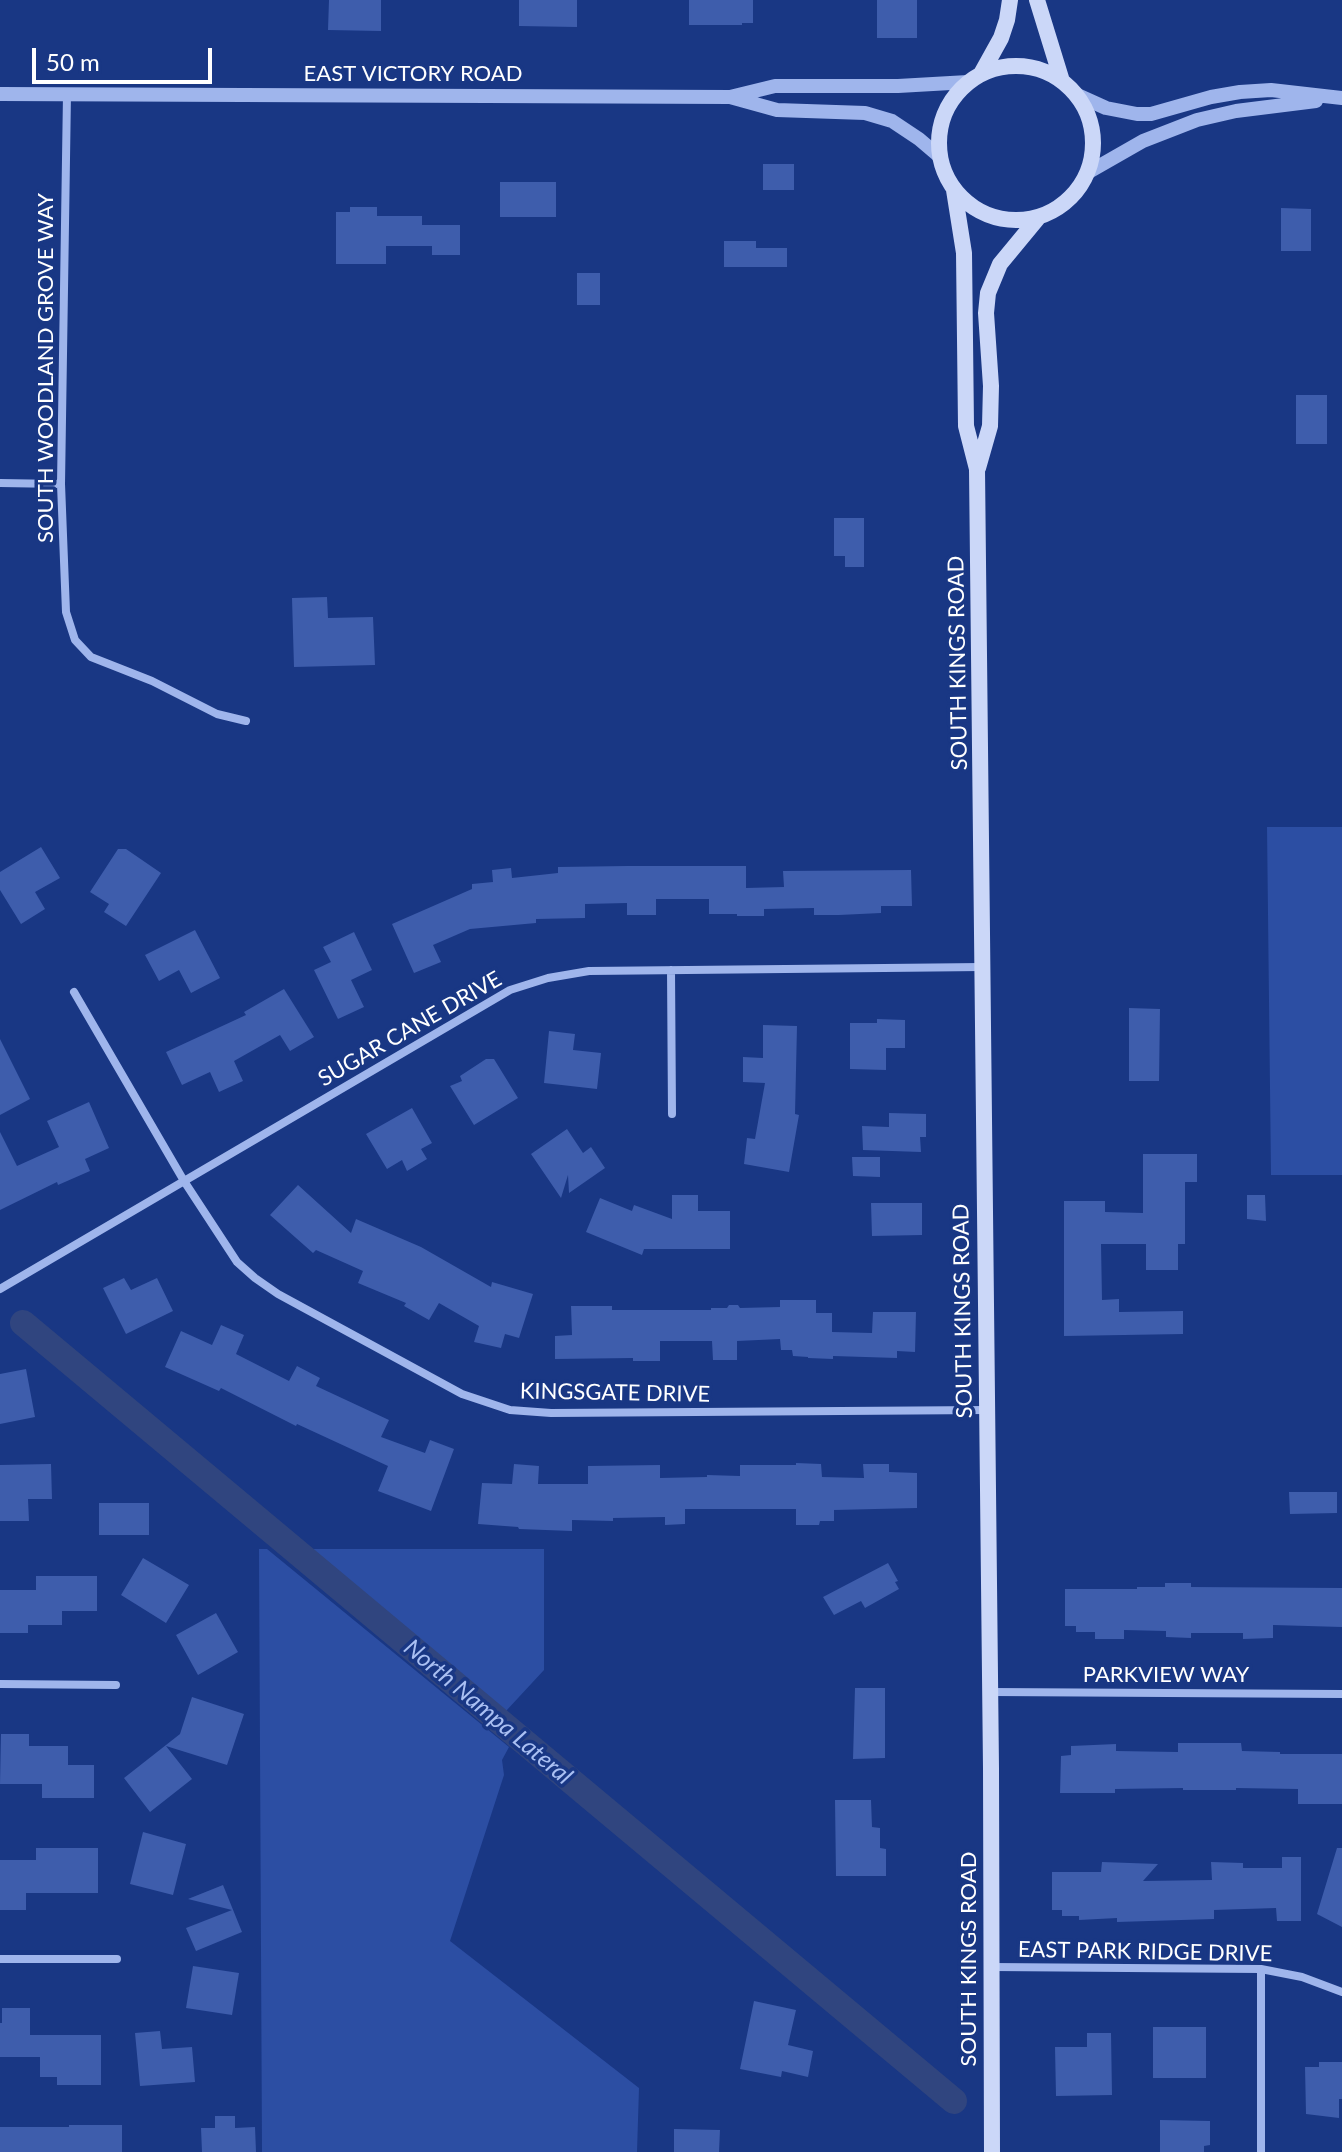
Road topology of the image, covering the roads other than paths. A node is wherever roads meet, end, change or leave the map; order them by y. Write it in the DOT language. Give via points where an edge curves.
graph roads {
  1 [pos="1010,0"];
  2 [pos="1037,0"];
  3 [pos="975,78"];
  4 [pos="1062,81"];
  5 [pos="0,94"];
  6 [pos="67,94"];
  7 [pos="1075,94"];
  8 [pos="730,97"];
  9 [pos="1339,98"];
  10 [pos="939,156"];
  11 [pos="1087,173"];
  12 [pos="954,190"];
  13 [pos="1038,218"];
  14 [pos="977,469"];
  15 [pos="0,483"];
  16 [pos="61,484"];
  17 [pos="246,721"];
  18 [pos="982,967"];
  19 [pos="671,970"];
  20 [pos="74,992"];
  21 [pos="672,1114"];
  22 [pos="184,1181"];
  23 [pos="0,1289"];
  24 [pos="986,1410"];
  25 [pos="0,1684"];
  26 [pos="116,1685"];
  27 [pos="990,1692"];
  28 [pos="1342,1694"];
  29 [pos="0,1959"];
  30 [pos="117,1959"];
  31 [pos="991,1967"];
  32 [pos="1261,1969"];
  33 [pos="1342,1992"];
  34 [pos="992,2152"];
  35 [pos="1261,2152"];
  1 -- 3 [label="main road" via="1001,38"];
  2 -- 4 [label="main road"];
  3 -- 4 [label="main road" via="1002,67 1023,66"];
  3 -- 8 [label="street, EAST VICTORY ROAD" via="898,86 775,86"];
  3 -- 10 [label="main road" via="953,97 943,116"];
  4 -- 7 [label="main road"];
  5 -- 6 [label="street, EAST VICTORY ROAD"];
  6 -- 8 [label="street, EAST VICTORY ROAD"];
  6 -- 16 [label="street, SOUTH WOODLAND GROVE WAY"];
  7 -- 9 [label="street" via="1137,114 1240,92"];
  7 -- 11 [label="main road" via="1092,132"];
  8 -- 10 [label="street, EAST VICTORY ROAD" via="777,110 865,113 892,121"];
  9 -- 11 [label="street" via="1197,120 1143,141"];
  10 -- 12 [label="main road"];
  11 -- 13 [label="main road" via="1059,208"];
  12 -- 13 [label="main road" via="990,217"];
  12 -- 14 [label="main road, SOUTH KINGS ROAD" via="964,253 966,426"];
  13 -- 14 [label="main road, SOUTH KINGS ROAD" via="1000,264 988,293 990,426"];
  14 -- 18 [label="main road, SOUTH KINGS ROAD"];
  15 -- 16 [label="street"];
  16 -- 17 [label="street, SOUTH WOODLAND GROVE WAY" via="66,612 75,640 91,657 217,714"];
  18 -- 19 [label="street, SUGAR CANE DRIVE"];
  18 -- 24 [label="main road, SOUTH KINGS ROAD"];
  19 -- 21 [label="street"];
  19 -- 22 [label="street, SUGAR CANE DRIVE" via="589,971 510,990"];
  20 -- 22 [label="street, KINGSGATE DRIVE"];
  22 -- 23 [label="street, SUGAR CANE DRIVE"];
  22 -- 24 [label="street, KINGSGATE DRIVE" via="237,1262 255,1278 462,1394 510,1410"];
  24 -- 27 [label="main road, SOUTH KINGS ROAD"];
  25 -- 26 [label="street"];
  27 -- 28 [label="street, PARKVIEW WAY"];
  27 -- 31 [label="main road, SOUTH KINGS ROAD"];
  29 -- 30 [label="street"];
  31 -- 32 [label="street, EAST PARK RIDGE DRIVE"];
  31 -- 34 [label="main road, SOUTH KINGS ROAD"];
  32 -- 33 [label="street, EAST PARK RIDGE DRIVE"];
  32 -- 35 [label="street"];
}
